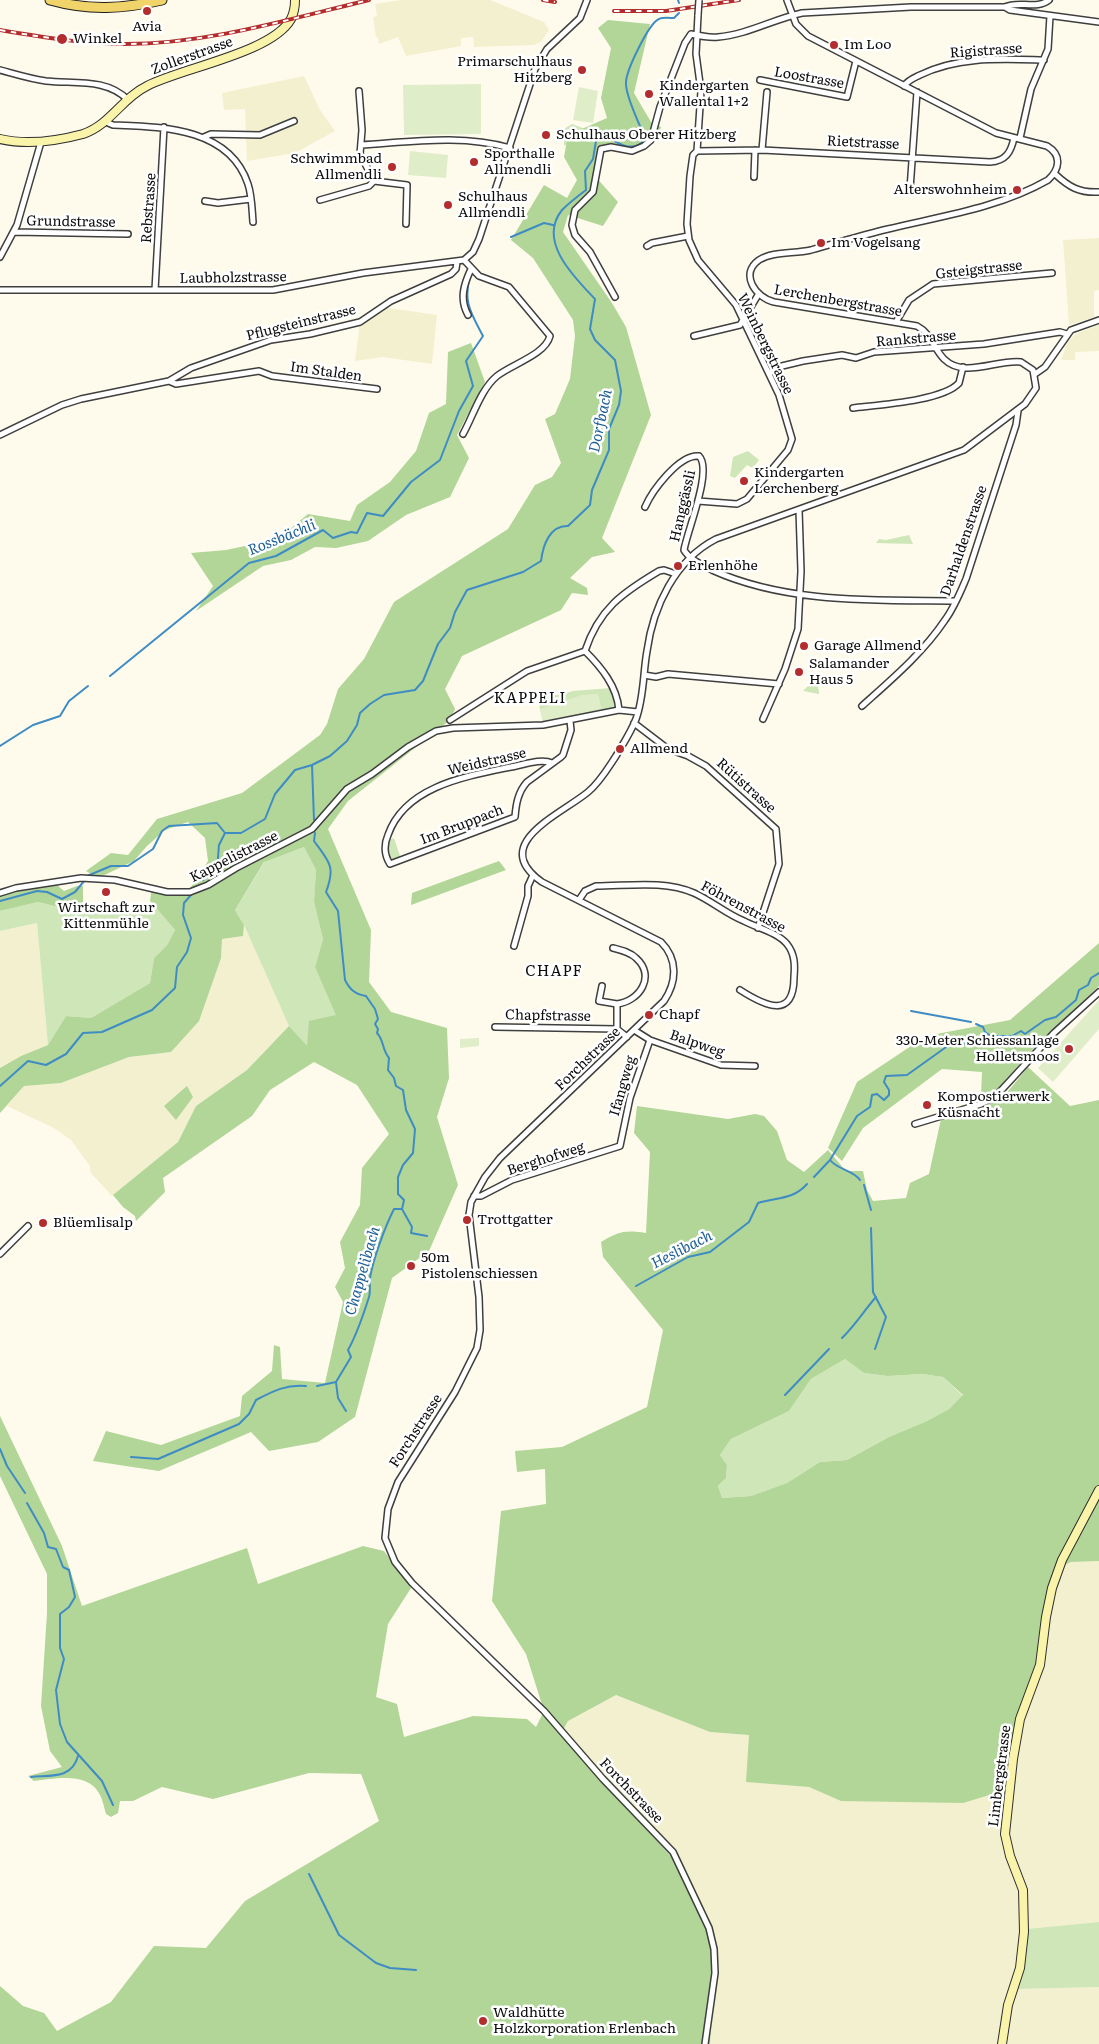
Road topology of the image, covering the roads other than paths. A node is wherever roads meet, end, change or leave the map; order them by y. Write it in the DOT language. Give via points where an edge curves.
graph roads {
  1 [pos="50,0"];
  2 [pos="162,0"];
  3 [pos="295,0"];
  4 [pos="587,0"];
  5 [pos="699,0"];
  6 [pos="787,0"];
  7 [pos="1049,0"];
  8 [pos="81,4"];
  9 [pos="1005,7"];
  10 [pos="793,15"];
  11 [pos="1050,16"];
  12 [pos="1099,22"];
  13 [pos="696,35"];
  14 [pos="1044,60"];
  15 [pos="856,61"];
  16 [pos="0,70"];
  17 [pos="760,80"];
  18 [pos="904,86"];
  19 [pos="359,92"];
  20 [pos="768,92"];
  21 [pos="916,92"];
  22 [pos="128,100"];
  23 [pos="294,121"];
  24 [pos="106,122"];
  25 [pos="164,127"];
  26 [pos="204,137"];
  27 [pos="1017,138"];
  28 [pos="0,139"];
  29 [pos="41,142"];
  30 [pos="361,145"];
  31 [pos="510,148"];
  32 [pos="755,150"];
  33 [pos="762,150"];
  34 [pos="697,151"];
  35 [pos="911,157"];
  36 [pos="1055,174"];
  37 [pos="754,177"];
  38 [pos="374,181"];
  39 [pos="910,189"];
  40 [pos="1099,192"];
  41 [pos="251,199"];
  42 [pos="320,200"];
  43 [pos="205,201"];
  44 [pos="253,222"];
  45 [pos="406,224"];
  46 [pos="14,232"];
  47 [pos="128,234"];
  48 [pos="688,236"];
  49 [pos="647,246"];
  50 [pos="0,257"];
  51 [pos="464,260"];
  52 [pos="457,262"];
  53 [pos="471,269"];
  54 [pos="1052,273"];
  55 [pos="0,290"];
  56 [pos="156,290"];
  57 [pos="758,295"];
  58 [pos="615,297"];
  59 [pos="468,315"];
  60 [pos="1099,320"];
  61 [pos="743,322"];
  62 [pos="896,322"];
  63 [pos="1067,334"];
  64 [pos="694,336"];
  65 [pos="937,349"];
  66 [pos="964,368"];
  67 [pos="769,373"];
  68 [pos="1035,374"];
  69 [pos="272,376"];
  70 [pos="169,381"];
  71 [pos="377,390"];
  72 [pos="853,408"];
  73 [pos="1018,411"];
  74 [pos="463,434"];
  75 [pos="0,435"];
  76 [pos="698,501"];
  77 [pos="645,507"];
  78 [pos="799,510"];
  79 [pos="690,557"];
  80 [pos="676,574"];
  81 [pos="799,594"];
  82 [pos="956,601"];
  83 [pos="585,651"];
  84 [pos="644,675"];
  85 [pos="779,684"];
  86 [pos="862,706"];
  87 [pos="619,710"];
  88 [pos="638,712"];
  89 [pos="764,719"];
  90 [pos="450,720"];
  91 [pos="570,720"];
  92 [pos="634,724"];
  93 [pos="552,763"];
  94 [pos="390,864"];
  95 [pos="533,875"];
  96 [pos="0,893"];
  97 [pos="578,900"];
  98 [pos="758,928"];
  99 [pos="514,946"];
  100 [pos="614,948"];
  101 [pos="602,986"];
  102 [pos="740,990"];
  103 [pos="1099,992"];
  104 [pos="617,1004"];
  105 [pos="496,1027"];
  106 [pos="617,1029"];
  107 [pos="634,1030"];
  108 [pos="627,1037"];
  109 [pos="650,1040"];
  110 [pos="755,1066"];
  111 [pos="915,1124"];
  112 [pos="622,1140"];
  113 [pos="474,1196"];
  114 [pos="28,1226"];
  115 [pos="0,1254"];
  116 [pos="1099,1490"];
  117 [pos="704,2044"];
  118 [pos="1002,2044"];
  1 -- 8 [label="main road"];
  2 -- 8 [label="main road" via="130,8"];
  3 -- 22 [label="street, Zollerstrasse" via="291,19 267,39 237,54 146,86"];
  4 -- 31 [label="street" via="580,18 546,48 535,69"];
  5 -- 13 [label="street, Weinbergstrasse, bridge"];
  6 -- 10 [label="street"];
  7 -- 9 [label="street" via="1040,4 1010,4"];
  9 -- 10 [label="street" via="911,8"];
  9 -- 11 [label="street"];
  10 -- 13 [label="street" via="729,36 710,38"];
  10 -- 15 [label="street" via="808,36"];
  11 -- 12 [label="street"];
  11 -- 14 [label="street, Rietstrasse"];
  13 -- 34 [label="street, Weinbergstrasse" via="701,91"];
  13 -- 58 [label="street" via="691,34 685,43 651,140 632,152 610,147 601,149 593,192 572,217 575,235 590,252"];
  14 -- 18 [label="street, Rigistrasse" via="955,62 926,72"];
  14 -- 27 [label="street, Rietstrasse" via="1031,89"];
  15 -- 17 [label="street, Loostrasse" via="847,97"];
  15 -- 18 [label="street"];
  16 -- 22 [label="street" via="45,81 107,86"];
  18 -- 21 [label="street"];
  19 -- 30 [label="street"];
  20 -- 33 [label="street"];
  21 -- 27 [label="street" via="991,130"];
  21 -- 35 [label="street"];
  22 -- 24 [label="street, Zollerstrasse"];
  23 -- 26 [label="street" via="260,135 211,134"];
  24 -- 25 [label="street"];
  24 -- 29 [label="street, Zollerstrasse" via="83,134"];
  25 -- 26 [label="street"];
  25 -- 56 [label="street, Rebstrasse"];
  26 -- 41 [label="street" via="238,164 248,183"];
  27 -- 35 [label="street, Rietstrasse" via="1007,156 995,162"];
  27 -- 36 [label="street" via="1039,142 1054,151 1058,162"];
  28 -- 29 [label="street, Zollerstrasse"];
  29 -- 46 [label="street"];
  30 -- 31 [label="street" via="438,139"];
  30 -- 38 [label="street" via="360,154"];
  31 -- 51 [label="street" via="474,252"];
  32 -- 33 [label="street, Rietstrasse"];
  32 -- 34 [label="street, Rietstrasse"];
  32 -- 37 [label="street"];
  33 -- 35 [label="street, Rietstrasse"];
  34 -- 48 [label="street, Weinbergstrasse" via="693,155 690,176"];
  35 -- 39 [label="street"];
  36 -- 40 [label="street" via="1073,189"];
  36 -- 57 [label="street, Lerchenbergstrasse" via="1036,186 985,207 803,252 769,255 757,261 751,272 752,286"];
  38 -- 42 [label="street" via="369,186"];
  38 -- 45 [label="street" via="407,185"];
  41 -- 43 [label="street" via="218,203"];
  41 -- 44 [label="street"];
  46 -- 47 [label="street, Grundstrasse"];
  46 -- 50 [label="street"];
  48 -- 49 [label="street"];
  48 -- 61 [label="street, Weinbergstrasse" via="695,255 731,298"];
  51 -- 52 [label="street, Laubholzstrasse"];
  51 -- 53 [label="street"];
  52 -- 56 [label="street, Laubholzstrasse" via="363,273 273,290"];
  52 -- 70 [label="street, Pflugsteinstrasse" via="451,274 391,301 360,322 271,340 191,368"];
  53 -- 59 [label="street" via="463,285 464,308"];
  53 -- 74 [label="street" via="479,276 509,287 550,336 538,350 489,384"];
  54 -- 62 [label="street, Gsteigstrasse" via="933,284 909,300"];
  55 -- 56 [label="street, Laubholzstrasse"];
  57 -- 61 [label="street"];
  57 -- 62 [label="street, Lerchenbergstrasse" via="774,302"];
  60 -- 63 [label="street" via="1074,328"];
  61 -- 64 [label="street"];
  61 -- 67 [label="street, Weinbergstrasse"];
  62 -- 65 [label="street, Lerchenbergstrasse" via="924,330 932,337"];
  63 -- 65 [label="street, Rankstrasse" via="1060,332"];
  63 -- 68 [label="street" via="1045,367"];
  65 -- 66 [label="street, Lerchenbergstrasse" via="947,361"];
  65 -- 67 [label="street, Rankstrasse" via="884,352 856,358 842,355 782,366"];
  66 -- 68 [label="street" via="1017,361 1028,365"];
  66 -- 72 [label="street" via="959,383 949,390 911,401"];
  67 -- 76 [label="street, Weinbergstrasse" via="792,439 788,450 742,503"];
  68 -- 73 [label="street" via="1037,384 1034,392"];
  69 -- 70 [label="street, Pflugsteinstrasse" via="252,371 176,384"];
  69 -- 71 [label="street, Im Stalden"];
  70 -- 75 [label="street, Pflugsteinstrasse" via="62,405"];
  73 -- 78 [label="street" via="964,450"];
  73 -- 82 [label="street, Darhaldenstrasse" via="966,579"];
  76 -- 77 [label="street, Hanggässli" via="703,465 701,457 695,456 655,488"];
  76 -- 79 [label="street, Hanggässli" via="684,547 684,552"];
  78 -- 79 [label="street" via="716,539"];
  78 -- 81 [label="street"];
  79 -- 80 [label="street"];
  79 -- 81 [label="street" via="739,581"];
  80 -- 83 [label="street" via="662,570 610,605 596,624"];
  80 -- 84 [label="street" via="650,630"];
  81 -- 82 [label="street" via="865,600"];
  81 -- 85 [label="street" via="798,629"];
  82 -- 86 [label="street, Darhaldenstrasse" via="945,621 905,668"];
  83 -- 87 [label="street" via="612,686 618,697"];
  83 -- 90 [label="street" via="528,671"];
  84 -- 85 [label="street" via="668,674"];
  84 -- 88 [label="street"];
  85 -- 89 [label="street"];
  87 -- 88 [label="street"];
  87 -- 91 [label="street"];
  88 -- 92 [label="street"];
  91 -- 93 [label="street, Im Bruppach" via="571,730 565,751"];
  91 -- 96 [label="street, Kappelistrasse" via="543,725 441,730 421,738 347,789 312,829 198,890 181,893 115,880 81,878"];
  92 -- 95 [label="street" via="608,768 590,790 526,841 521,855"];
  92 -- 98 [label="street, Rütistrasse" via="668,749 712,770 778,833 778,869"];
  93 -- 94 [label="street, Im Bruppach" via="524,786 516,804 515,817"];
  93 -- 94 [label="street, Weidstrasse" via="544,761 460,778 419,797 400,814 390,830 385,844"];
  95 -- 97 [label="street, Forchstrasse"];
  95 -- 99 [label="street"];
  97 -- 98 [label="street, Föhrenstrasse" via="585,891 596,886 675,887 694,893"];
  97 -- 107 [label="street, Forchstrasse" via="658,939 670,953 674,970 671,990"];
  98 -- 102 [label="street, Föhrenstrasse" via="783,939 790,949 794,963 794,994 788,1002 775,1006"];
  100 -- 104 [label="street" via="638,960 645,978 636,997"];
  101 -- 104 [label="street" via="599,1000"];
  103 -- 111 [label="street" via="1054,1033 996,1096 981,1104"];
  104 -- 106 [label="street"];
  105 -- 106 [label="street, Chapfstrasse"];
  106 -- 108 [label="street"];
  107 -- 108 [label="street, Forchstrasse"];
  107 -- 109 [label="street, Balpweg"];
  108 -- 113 [label="street, Forchstrasse" via="500,1158"];
  109 -- 110 [label="street, Balpweg" via="721,1065"];
  109 -- 112 [label="street, Ifangweg" via="630,1098"];
  112 -- 113 [label="street, Berghofweg" via="617,1147 512,1180 481,1196"];
  113 -- 117 [label="street, Forchstrasse" via="469,1210 479,1297 480,1330 476,1348 455,1392 398,1482 388,1509 385,1538 396,1562 412,1583 538,1706 673,1852 709,1928 714,1949 715,1973"];
  114 -- 115 [label="street"];
  116 -- 118 [label="street, Limbergstrasse" via="1062,1560 1052,1588 1040,1665 1020,1719 1014,1751 1005,1834 1023,1890 1024,1932 1020,1968 1008,2005"];
}
